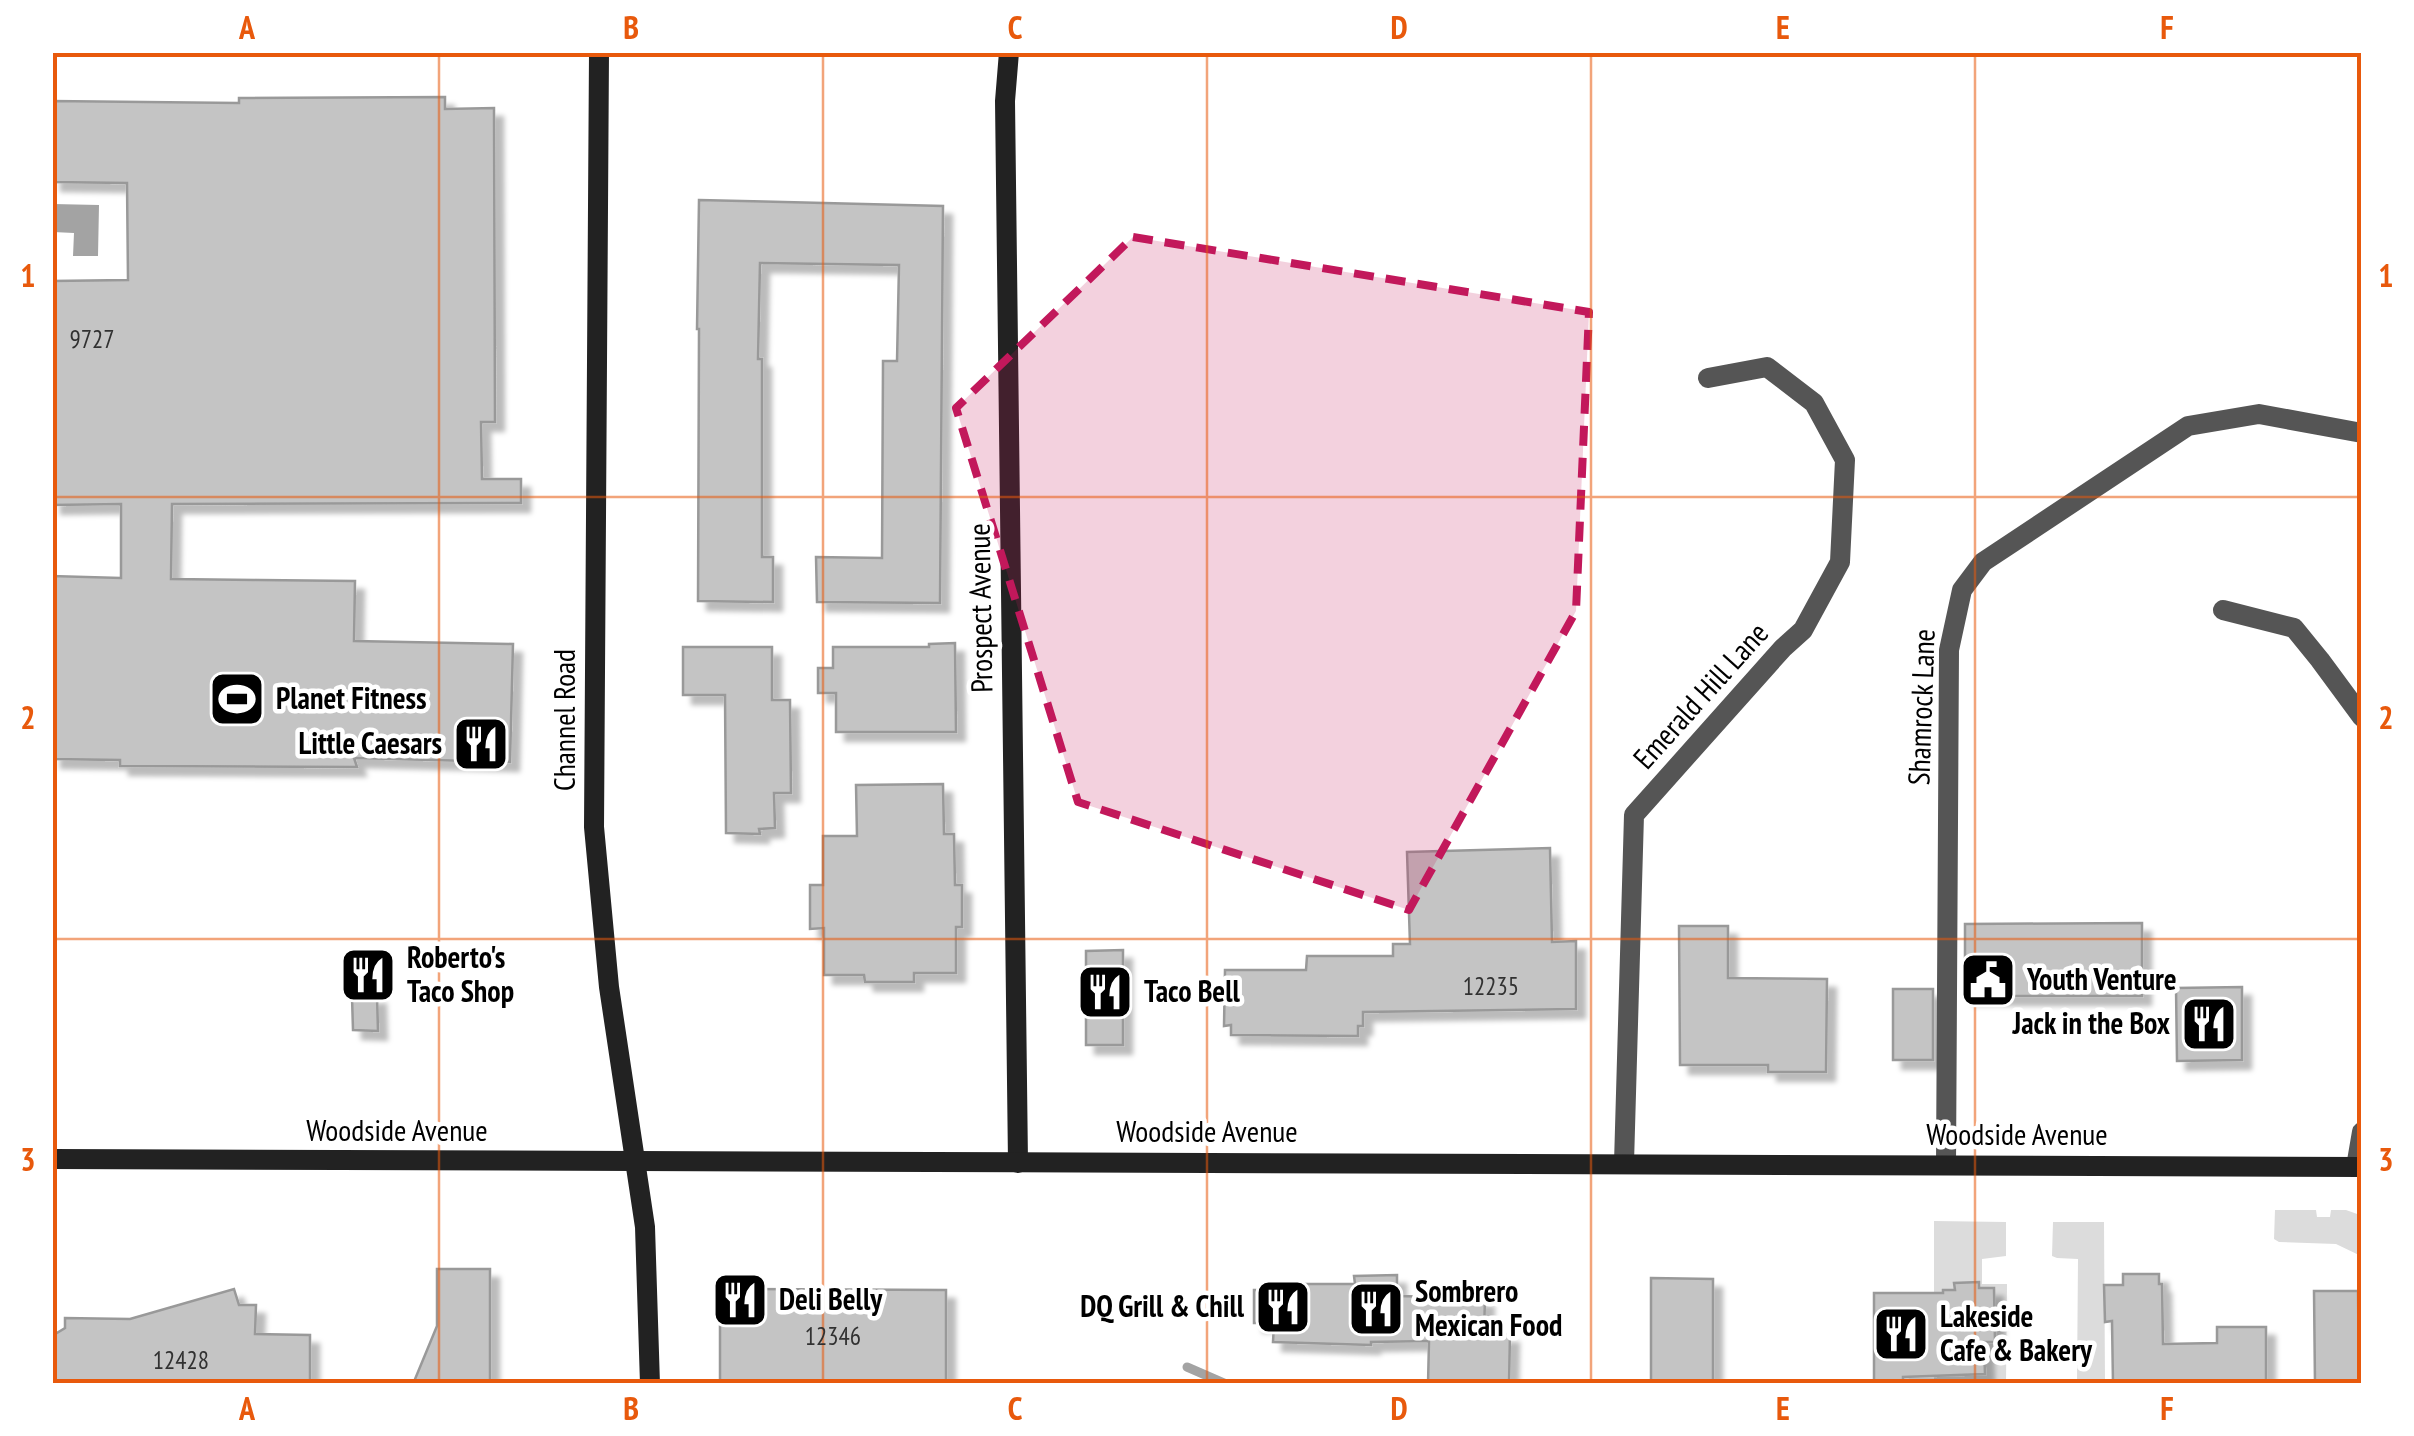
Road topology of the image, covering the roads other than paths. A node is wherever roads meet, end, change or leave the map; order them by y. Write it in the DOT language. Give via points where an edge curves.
graph roads {
  1 [pos="599,52"];
  2 [pos="1009,52"];
  3 [pos="1708,378"];
  4 [pos="2362,433"];
  5 [pos="2224,610"];
  6 [pos="2362,717"];
  7 [pos="2362,1132"];
  8 [pos="52,1160"];
  9 [pos="637,1162"];
  10 [pos="1018,1162"];
  11 [pos="1624,1163"];
  12 [pos="1946,1166"];
  13 [pos="2359,1166"];
  14 [pos="650,1384"];
  1 -- 9 [label="main road, Channel Road" via="594,827 609,987"];
  2 -- 10 [label="main road, Prospect Avenue"];
  3 -- 11 [label="street, Emerald Hill Lane" via="1767,367 1814,403 1845,460 1840,562 1803,630 1634,815"];
  4 -- 12 [label="street, Shamrock Lane" via="2259,414 2188,426 1982,562 1962,590 1949,650"];
  5 -- 6 [label="street" via="2294,628"];
  7 -- 13 [label="street"];
  8 -- 9 [label="main road, Woodside Avenue"];
  9 -- 10 [label="main road, Woodside Avenue"];
  9 -- 14 [label="main road, Channel Road"];
  10 -- 11 [label="main road, Woodside Avenue"];
  11 -- 12 [label="main road, Woodside Avenue"];
  12 -- 13 [label="main road, Woodside Avenue"];
}
